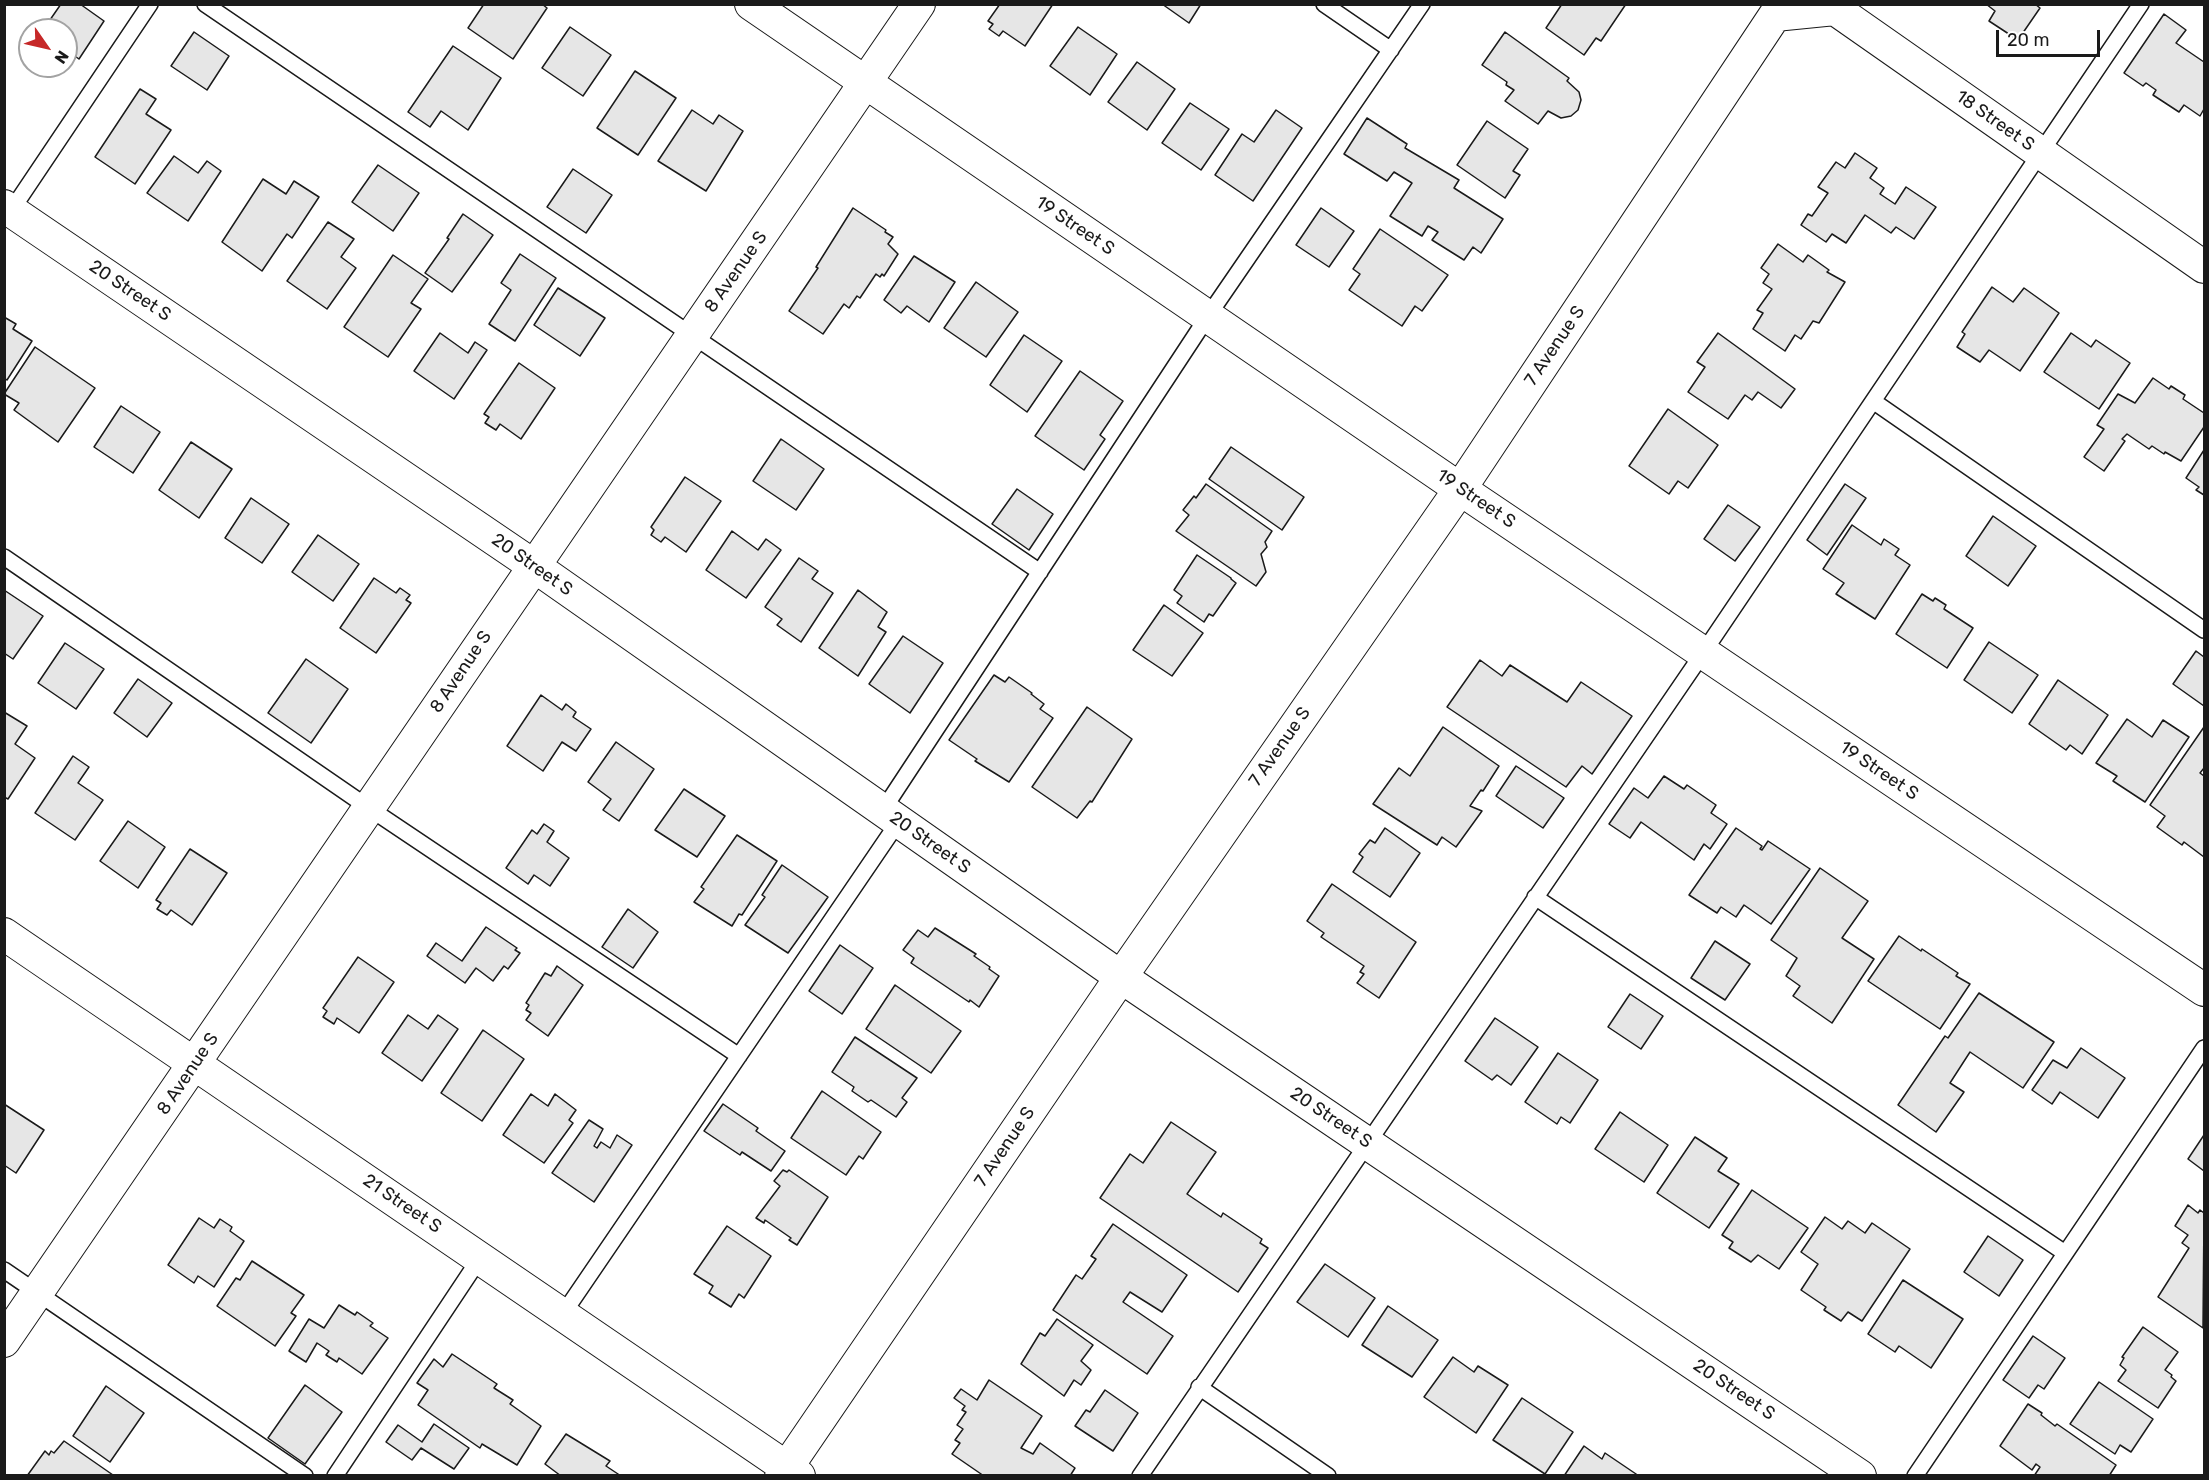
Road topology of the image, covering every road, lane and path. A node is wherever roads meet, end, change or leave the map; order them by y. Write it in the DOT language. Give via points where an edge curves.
graph roads {
  1 [pos="150,4"];
  2 [pos="205,4"];
  3 [pos="751,4"];
  4 [pos="919,4"];
  5 [pos="1324,4"];
  6 [pos="1422,4"];
  7 [pos="2141,4"];
  8 [pos="1775,15"];
  9 [pos="1391,50"];
  10 [pos="866,83"];
  11 [pos="2040,152"];
  12 [pos="7,213"];
  13 [pos="2205,267"];
  14 [pos="1208,316"];
  15 [pos="693,335"];
  16 [pos="1873,401"];
  17 [pos="1460,489"];
  18 [pos="4,557"];
  19 [pos="534,566"];
  20 [pos="1040,572"];
  21 [pos="2205,630"];
  22 [pos="1703,652"];
  23 [pos="369,808"];
  24 [pos="891,816"];
  25 [pos="1535,897"];
  26 [pos="4,934"];
  27 [pos="1121,976"];
  28 [pos="2205,990"];
  29 [pos="2205,1048"];
  30 [pos="740,1056"];
  31 [pos="195,1063"];
  32 [pos="1367,1143"];
  33 [pos="2065,1253"];
  34 [pos="480,1258"];
  35 [pos="4,1270"];
  36 [pos="38,1292"];
  37 [pos="563,1314"];
  38 [pos="4,1341"];
  39 [pos="1199,1388"];
  40 [pos="789,1473"];
  41 [pos="305,1476"];
  42 [pos="335,1476"];
  43 [pos="1140,1476"];
  44 [pos="1328,1476"];
  45 [pos="1860,1476"];
  46 [pos="1915,1476"];
  1 -- 12 [label="lane"];
  2 -- 15 [label="lane"];
  3 -- 10 [label="street, 19 Street S"];
  4 -- 10 [label="street, 8 Avenue S"];
  5 -- 9 [label="lane"];
  6 -- 9 [label="lane"];
  7 -- 11 [label="lane"];
  8 -- 11 [label="street, 18 Street S" via="1834,9"];
  8 -- 17 [label="street, 7 Avenue S"];
  9 -- 14 [label="lane"];
  10 -- 14 [label="street, 19 Street S"];
  10 -- 15 [label="street, 8 Avenue S"];
  11 -- 13 [label="street, 18 Street S"];
  11 -- 16 [label="lane"];
  12 -- 19 [label="street, 20 Street S"];
  14 -- 17 [label="street, 19 Street S"];
  14 -- 20 [label="lane"];
  15 -- 19 [label="street, 8 Avenue S"];
  15 -- 20 [label="lane"];
  16 -- 21 [label="lane"];
  16 -- 22 [label="lane"];
  17 -- 22 [label="street, 19 Street S"];
  17 -- 27 [label="street, 7 Avenue S"];
  18 -- 23 [label="lane"];
  19 -- 23 [label="street, 8 Avenue S"];
  19 -- 24 [label="street, 20 Street S"];
  20 -- 24 [label="lane"];
  22 -- 25 [label="lane"];
  22 -- 28 [label="street, 19 Street S"];
  23 -- 30 [label="lane"];
  23 -- 31 [label="street, 8 Avenue S"];
  24 -- 27 [label="street, 20 Street S"];
  24 -- 30 [label="lane"];
  25 -- 32 [label="lane"];
  25 -- 33 [label="lane"];
  26 -- 31 [label="street, 21 Street S"];
  27 -- 32 [label="street, 20 Street S"];
  27 -- 40 [label="street, 7 Avenue S"];
  29 -- 33 [label="lane"];
  30 -- 37 [label="lane"];
  31 -- 34 [label="street, 21 Street S"];
  31 -- 36 [label="street, 8 Avenue S"];
  32 -- 39 [label="lane"];
  32 -- 45 [label="street, 20 Street S"];
  33 -- 46 [label="lane"];
  34 -- 37 [label="street, 21 Street S"];
  34 -- 42 [label="lane"];
  35 -- 36 [label="lane"];
  36 -- 38 [label="street, 8 Avenue S"];
  36 -- 41 [label="lane"];
  37 -- 40 [label="street, 21 Street S"];
  39 -- 43 [label="lane"];
  39 -- 44 [label="lane"];
}
